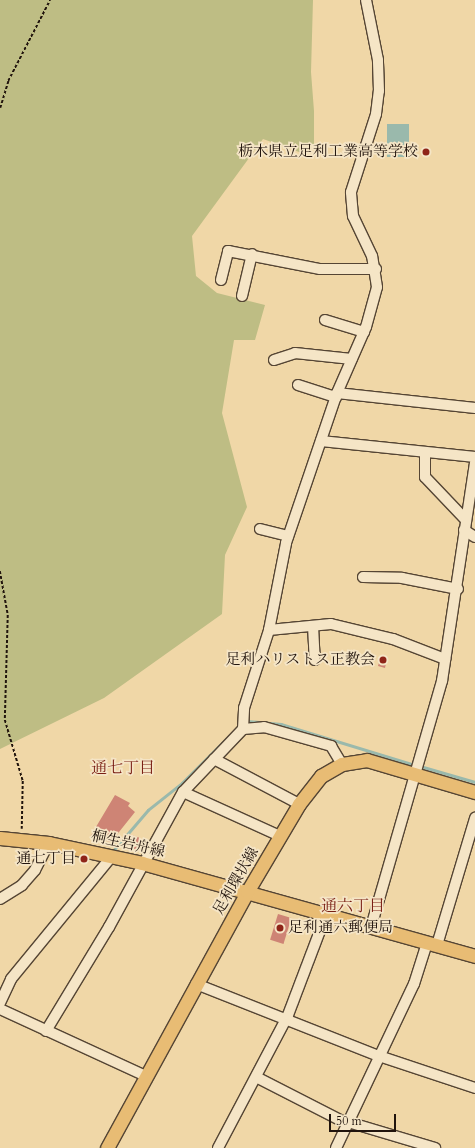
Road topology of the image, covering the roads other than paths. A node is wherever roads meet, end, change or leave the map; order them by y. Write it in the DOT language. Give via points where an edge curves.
graph roads {
  1 [pos="366,0"];
  2 [pos="252,254"];
  3 [pos="376,269"];
  4 [pos="221,280"];
  5 [pos="242,296"];
  6 [pos="325,320"];
  7 [pos="364,332"];
  8 [pos="274,360"];
  9 [pos="352,360"];
  10 [pos="298,385"];
  11 [pos="337,395"];
  12 [pos="475,408"];
  13 [pos="321,441"];
  14 [pos="425,452"];
  15 [pos="475,457"];
  16 [pos="475,462"];
  17 [pos="466,520"];
  18 [pos="260,529"];
  19 [pos="464,530"];
  20 [pos="288,536"];
  21 [pos="475,537"];
  22 [pos="363,577"];
  23 [pos="458,589"];
  24 [pos="313,626"];
  25 [pos="269,630"];
  26 [pos="445,659"];
  27 [pos="315,660"];
  28 [pos="243,729"];
  29 [pos="214,759"];
  30 [pos="342,764"];
  31 [pos="415,773"];
  32 [pos="183,792"];
  33 [pos="475,792"];
  34 [pos="299,804"];
  35 [pos="475,818"];
  36 [pos="280,836"];
  37 [pos="0,838"];
  38 [pos="49,843"];
  39 [pos="112,856"];
  40 [pos="142,863"];
  41 [pos="247,892"];
  42 [pos="0,899"];
  43 [pos="326,915"];
  44 [pos="371,927"];
  45 [pos="432,944"];
  46 [pos="475,956"];
  47 [pos="196,984"];
  48 [pos="0,1003"];
  49 [pos="0,1009"];
  50 [pos="285,1020"];
  51 [pos="46,1031"];
  52 [pos="379,1056"];
  53 [pos="146,1076"];
  54 [pos="258,1078"];
  55 [pos="475,1088"];
  56 [pos="348,1123"];
  57 [pos="107,1148"];
  58 [pos="218,1148"];
  59 [pos="336,1148"];
  60 [pos="436,1148"];
  1 -- 3 [label="street" via="378,60 378,91 376,114 351,192 353,216"];
  2 -- 3 [label="street" via="320,269"];
  2 -- 4 [label="street" via="228,251"];
  2 -- 5 [label="street"];
  3 -- 7 [label="street" via="377,287"];
  6 -- 7 [label="street"];
  7 -- 9 [label="street"];
  8 -- 9 [label="street" via="295,353"];
  9 -- 11 [label="street"];
  10 -- 11 [label="street"];
  11 -- 12 [label="street"];
  11 -- 13 [label="street"];
  13 -- 14 [label="street"];
  13 -- 20 [label="street"];
  14 -- 15 [label="street"];
  14 -- 17 [label="street" via="428,481"];
  16 -- 17 [label="street"];
  17 -- 19 [label="street"];
  18 -- 20 [label="street"];
  19 -- 21 [label="street"];
  19 -- 23 [label="street"];
  20 -- 25 [label="street"];
  22 -- 23 [label="street" via="402,578"];
  23 -- 26 [label="street"];
  24 -- 25 [label="street"];
  24 -- 26 [label="street" via="332,624 372,633"];
  24 -- 27 [label="street"];
  25 -- 28 [label="street" via="244,708"];
  26 -- 31 [label="street"];
  28 -- 29 [label="street"];
  28 -- 30 [label="street" via="264,727 331,746"];
  29 -- 32 [label="street"];
  29 -- 34 [label="street"];
  30 -- 31 [label="main road, 足利環状線" via="367,760"];
  30 -- 34 [label="main road, 足利環状線" via="321,776"];
  31 -- 33 [label="main road, 足利環状線"];
  31 -- 44 [label="street"];
  32 -- 36 [label="street"];
  32 -- 40 [label="street"];
  34 -- 36 [label="main road, 足利環状線"];
  35 -- 45 [label="street"];
  36 -- 41 [label="main road, 足利環状線"];
  37 -- 38 [label="main road, 桐生岩舟線"];
  38 -- 39 [label="main road, 桐生岩舟線"];
  38 -- 42 [label="street" via="30,875"];
  39 -- 40 [label="main road, 桐生岩舟線"];
  39 -- 48 [label="street" via="11,979"];
  40 -- 41 [label="main road, 桐生岩舟線"];
  40 -- 51 [label="street" via="109,927"];
  41 -- 43 [label="main road, 桐生岩舟線"];
  41 -- 47 [label="main road, 足利環状線"];
  43 -- 44 [label="main road, 桐生岩舟線"];
  43 -- 50 [label="street"];
  44 -- 45 [label="main road, 桐生岩舟線"];
  45 -- 46 [label="main road, 桐生岩舟線"];
  45 -- 52 [label="street"];
  47 -- 50 [label="street"];
  47 -- 53 [label="main road, 足利環状線"];
  49 -- 51 [label="street"];
  50 -- 52 [label="street"];
  50 -- 54 [label="street"];
  51 -- 53 [label="street"];
  52 -- 55 [label="street"];
  52 -- 56 [label="street"];
  53 -- 57 [label="main road, 足利環状線"];
  54 -- 56 [label="street"];
  54 -- 58 [label="street"];
  56 -- 59 [label="street"];
  56 -- 60 [label="street"];
}
